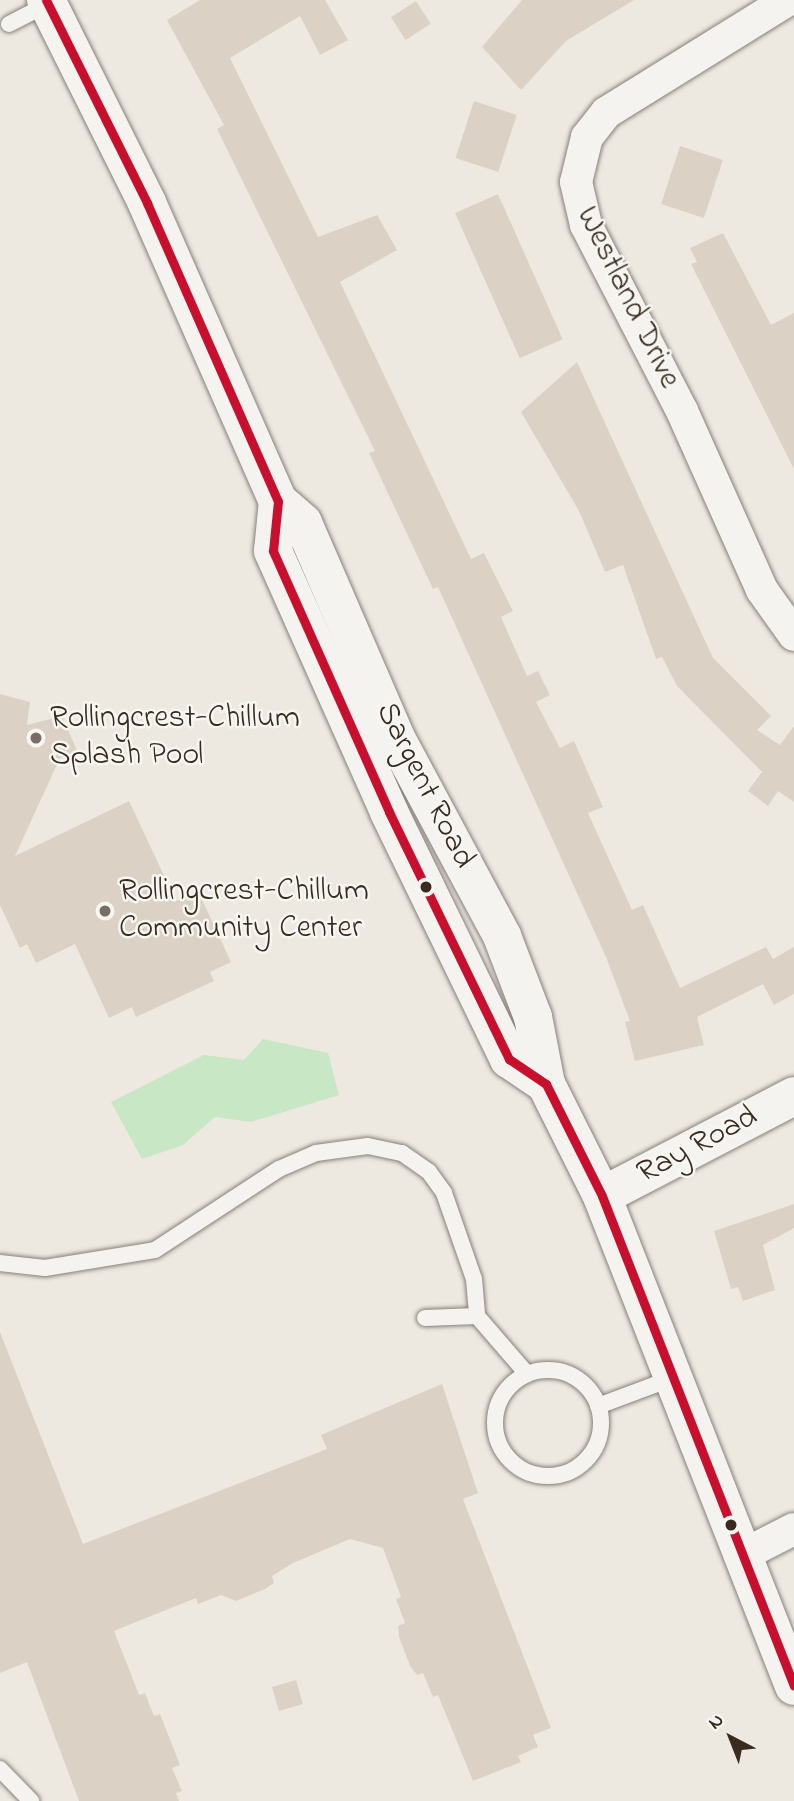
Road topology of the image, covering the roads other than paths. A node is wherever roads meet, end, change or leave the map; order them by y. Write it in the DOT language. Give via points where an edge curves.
graph roads {
  1 [pos="788,0"];
  2 [pos="50,1"];
  3 [pos="9,24"];
  4 [pos="794,635"];
  5 [pos="794,1096"];
  6 [pos="602,1196"];
  7 [pos="0,1263"];
  8 [pos="477,1316"];
  9 [pos="425,1318"];
  10 [pos="527,1374"];
  11 [pos="673,1378"];
  12 [pos="598,1406"];
  13 [pos="794,1529"];
  14 [pos="743,1555"];
  15 [pos="794,1686"];
  16 [pos="0,1769"];
  17 [pos="31,1801"];
  1 -- 4 [label="street, Westland Drive" via="606,113 587,137 576,182 586,225 682,411 762,590"];
  2 -- 3 [label="lane"];
  2 -- 6 [label="main road, Sargent Road" via="147,203 278,501 273,551 390,812 509,1059 546,1084"];
  5 -- 6 [label="main road, Ray Road"];
  6 -- 11 [label="main road, Sargent Road"];
  7 -- 8 [label="lane" via="45,1268 155,1250 279,1169 316,1153 368,1146 402,1153 429,1171 444,1193 474,1279"];
  8 -- 9 [label="lane"];
  8 -- 10 [label="lane"];
  10 -- 12 [label="lane" via="561,1371 590,1390"];
  10 -- 12 [label="lane" via="501,1397 495,1432 512,1463 527,1472 544,1476 578,1467 598,1440"];
  11 -- 12 [label="lane"];
  11 -- 14 [label="main road, Sargent Road"];
  13 -- 14 [label="street"];
  14 -- 15 [label="main road, Sargent Road"];
  16 -- 17 [label="lane"];
}
